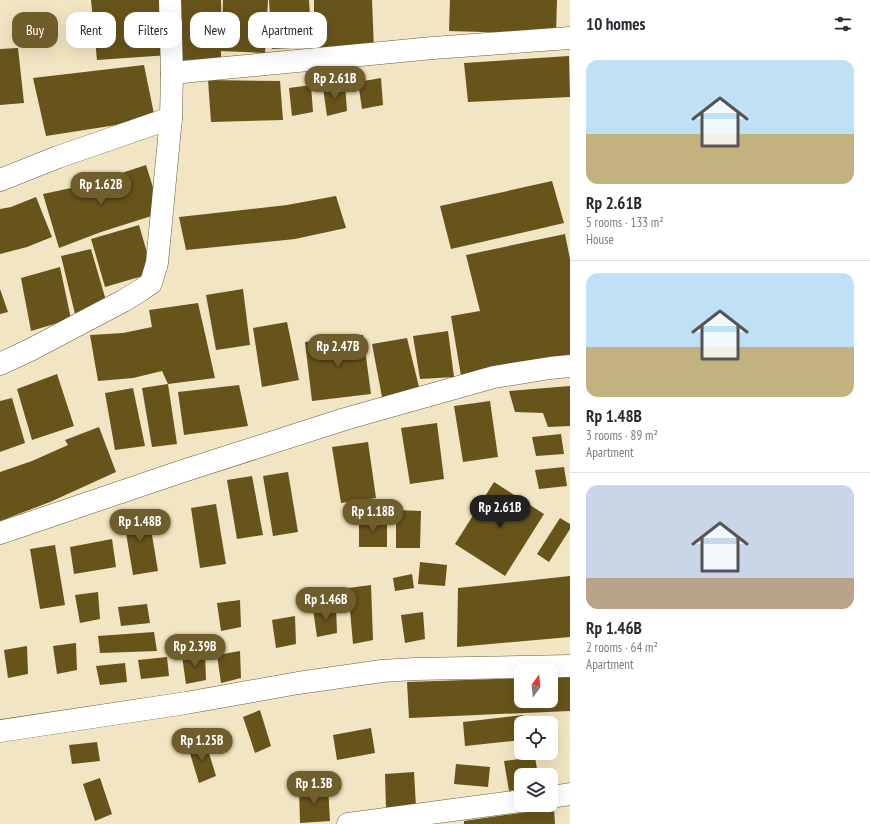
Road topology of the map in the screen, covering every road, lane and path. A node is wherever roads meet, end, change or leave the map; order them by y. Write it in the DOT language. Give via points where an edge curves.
graph roads {
  1 [pos="170,0"];
  2 [pos="570,38"];
  3 [pos="172,72"];
  4 [pos="171,118"];
  5 [pos="0,180"];
  6 [pos="0,364"];
  7 [pos="570,366"];
  8 [pos="0,533"];
  9 [pos="570,666"];
  10 [pos="0,730"];
  11 [pos="570,794"];
  12 [pos="558,796"];
  13 [pos="514,802"];
  14 [pos="348,824"];
  1 -- 3 [label="street"];
  2 -- 3 [label="street"];
  3 -- 4 [label="street"];
  4 -- 5 [label="street" via="58,156"];
  4 -- 6 [label="street" via="157,263 151,283 123,301"];
  7 -- 8 [label="street" via="494,377 345,419"];
  9 -- 10 [label="street" via="382,671"];
  11 -- 12 [label="street"];
  13 -- 14 [label="street"];
}
